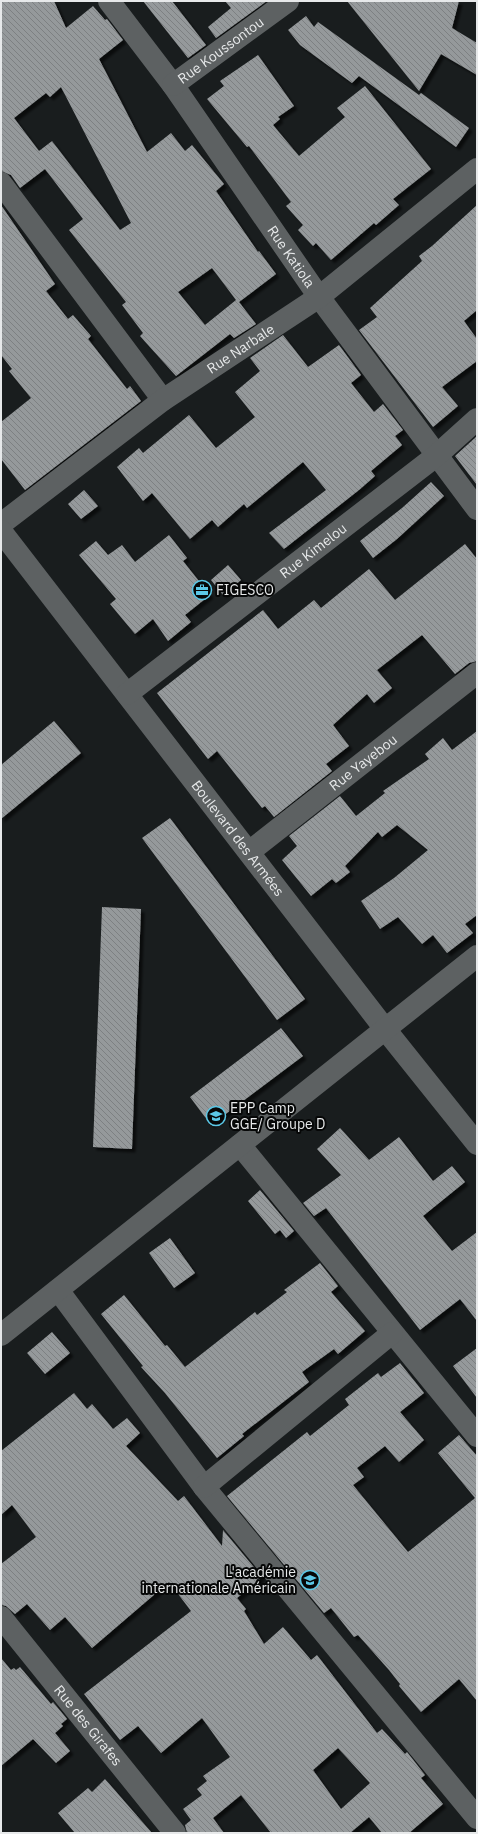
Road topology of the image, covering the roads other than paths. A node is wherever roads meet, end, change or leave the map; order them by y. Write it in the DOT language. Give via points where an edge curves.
graph roads {
  1 [pos="110,1"];
  2 [pos="288,1"];
  3 [pos="173,85"];
  4 [pos="477,168"];
  5 [pos="1,183"];
  6 [pos="319,297"];
  7 [pos="163,400"];
  8 [pos="477,419"];
  9 [pos="436,456"];
  10 [pos="477,509"];
  11 [pos="1,524"];
  12 [pos="1,532"];
  13 [pos="477,673"];
  14 [pos="128,694"];
  15 [pos="249,852"];
  16 [pos="477,956"];
  17 [pos="385,1029"];
  18 [pos="477,1144"];
  19 [pos="240,1145"];
  20 [pos="58,1290"];
  21 [pos="392,1333"];
  22 [pos="1,1335"];
  23 [pos="477,1436"];
  24 [pos="204,1487"];
  25 [pos="1,1617"];
  26 [pos="477,1818"];
  27 [pos="175,1833"];
  1 -- 3 [label="street, Rue Katiola"];
  2 -- 3 [label="street, Rue Koussontou"];
  3 -- 6 [label="street, Rue Katiola"];
  4 -- 6 [label="street, Rue Narbale"];
  5 -- 7 [label="street"];
  6 -- 7 [label="street, Rue Narbale"];
  6 -- 9 [label="street, Rue Katiola"];
  7 -- 11 [label="street, Rue Narbale"];
  8 -- 9 [label="street, Rue Kimelou"];
  9 -- 10 [label="street, Rue Katiola"];
  9 -- 14 [label="street, Rue Kimelou"];
  12 -- 14 [label="street, Boulevard des Armées"];
  13 -- 15 [label="street, Rue Yayebou"];
  14 -- 15 [label="street, Boulevard des Armées"];
  15 -- 17 [label="street, Boulevard des Armées"];
  16 -- 17 [label="street"];
  17 -- 18 [label="street, Boulevard des Armées"];
  17 -- 19 [label="street"];
  19 -- 20 [label="street"];
  19 -- 21 [label="street"];
  20 -- 22 [label="street"];
  20 -- 24 [label="street"];
  21 -- 23 [label="street"];
  21 -- 24 [label="street"];
  24 -- 26 [label="street"];
  25 -- 27 [label="street, Rue des Girafes"];
}
